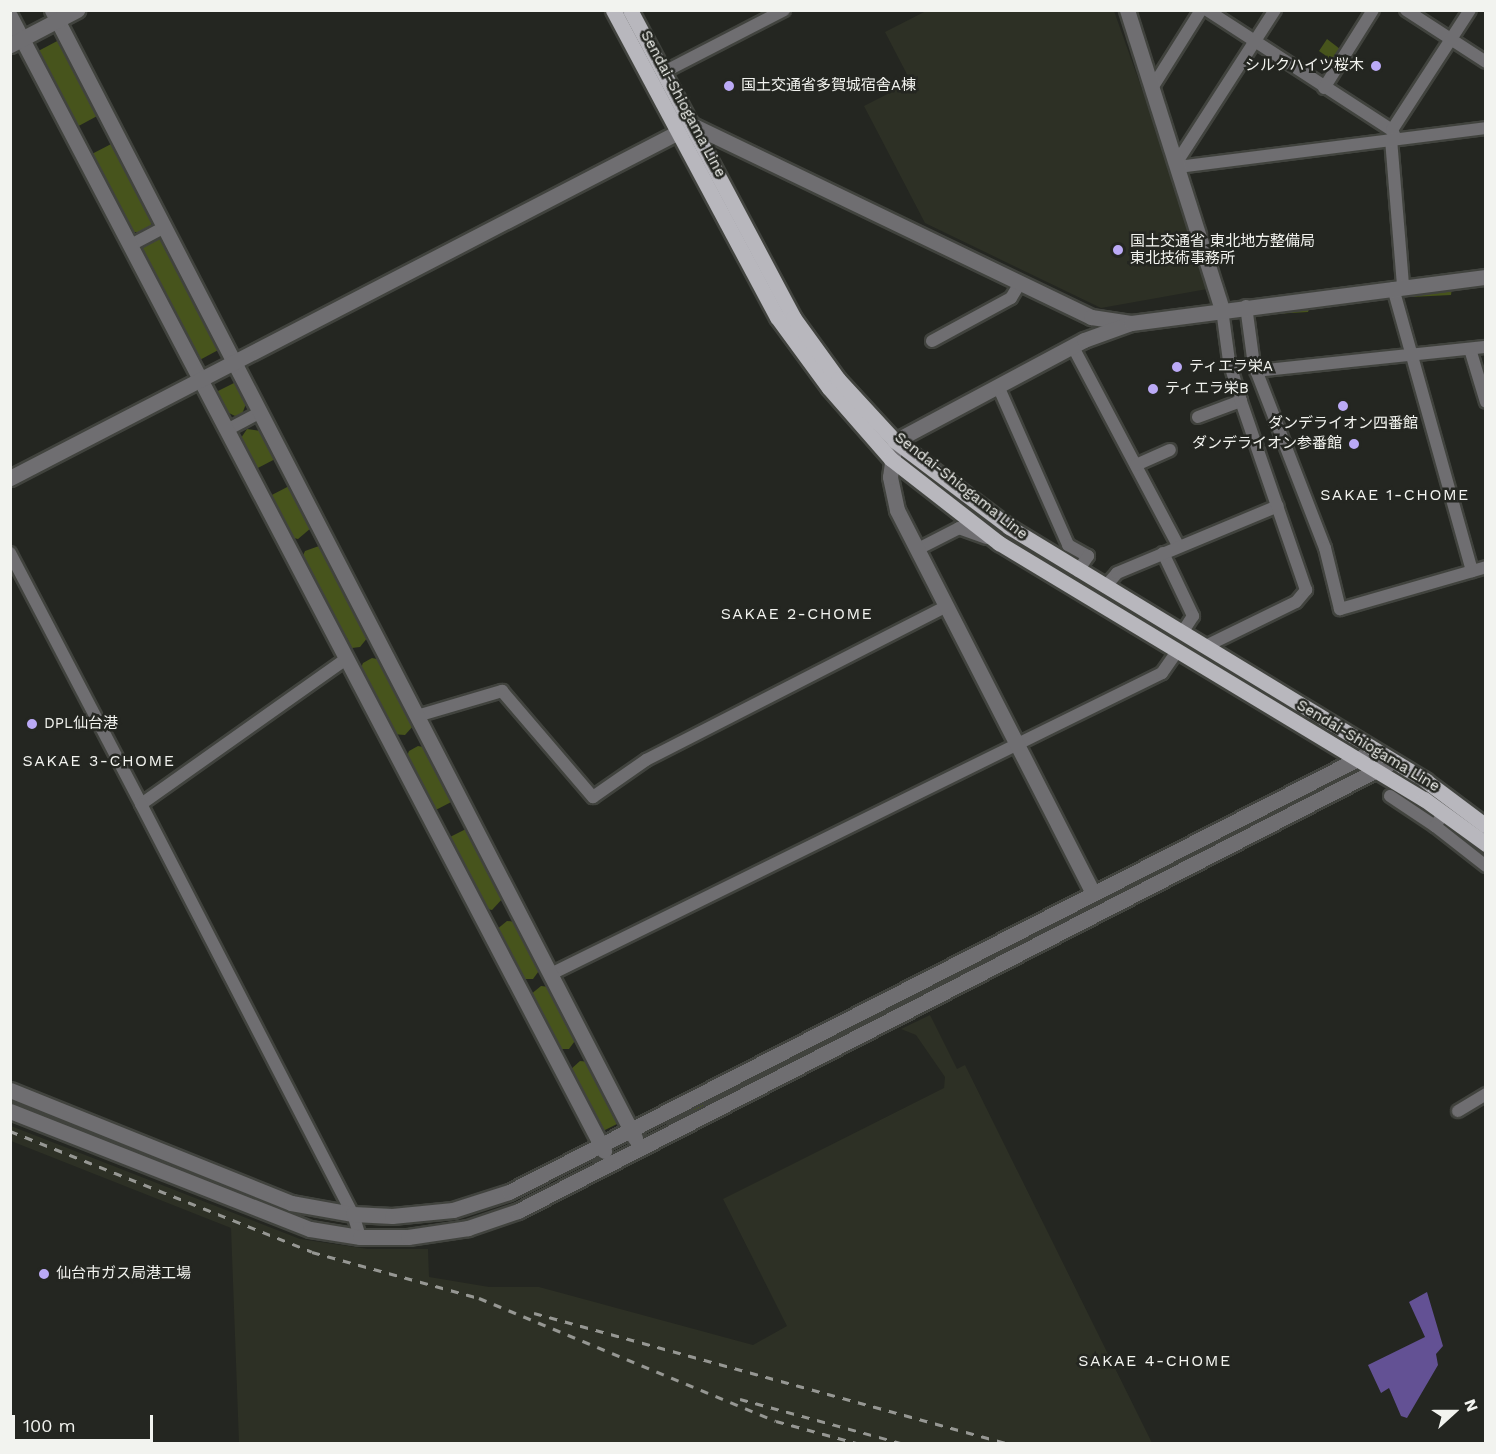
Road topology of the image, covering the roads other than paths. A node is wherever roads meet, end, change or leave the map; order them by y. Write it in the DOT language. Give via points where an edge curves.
graph roads {
  1 [pos="77,10"];
  2 [pos="613,10"];
  3 [pos="630,10"];
  4 [pos="784,10"];
  5 [pos="1127,10"];
  6 [pos="1201,10"];
  7 [pos="1207,10"];
  8 [pos="1275,10"];
  9 [pos="1373,10"];
  10 [pos="1406,10"];
  11 [pos="1470,10"];
  12 [pos="1420,14"];
  13 [pos="10,16"];
  14 [pos="54,16"];
  15 [pos="1450,39"];
  16 [pos="17,42"];
  17 [pos="1255,42"];
  18 [pos="1485,62"];
  19 [pos="664,72"];
  20 [pos="1152,88"];
  21 [pos="1324,88"];
  22 [pos="1485,128"];
  23 [pos="685,129"];
  24 [pos="1393,136"];
  25 [pos="1178,164"];
  26 [pos="163,228"];
  27 [pos="131,245"];
  28 [pos="1485,277"];
  29 [pos="1020,283"];
  30 [pos="1398,287"];
  31 [pos="1246,306"];
  32 [pos="1222,309"];
  33 [pos="1091,317"];
  34 [pos="1131,323"];
  35 [pos="932,341"];
  36 [pos="1078,343"];
  37 [pos="1485,347"];
  38 [pos="1470,349"];
  39 [pos="1410,353"];
  40 [pos="233,364"];
  41 [pos="1257,371"];
  42 [pos="202,380"];
  43 [pos="998,386"];
  44 [pos="1241,401"];
  45 [pos="1485,402"];
  46 [pos="259,412"];
  47 [pos="1198,417"];
  48 [pos="228,430"];
  49 [pos="895,441"];
  50 [pos="1170,450"];
  51 [pos="891,459"];
  52 [pos="1137,465"];
  53 [pos="10,478"];
  54 [pos="1278,506"];
  55 [pos="999,543"];
  56 [pos="1179,547"];
  57 [pos="918,549"];
  58 [pos="10,553"];
  59 [pos="1163,553"];
  60 [pos="1485,567"];
  61 [pos="1078,571"];
  62 [pos="1472,571"];
  63 [pos="1105,586"];
  64 [pos="948,606"];
  65 [pos="1182,633"];
  66 [pos="1204,647"];
  67 [pos="1178,650"];
  68 [pos="346,659"];
  69 [pos="417,716"];
  70 [pos="1019,744"];
  71 [pos="1373,751"];
  72 [pos="1355,760"];
  73 [pos="1392,762"];
  74 [pos="1373,770"];
  75 [pos="1390,796"];
  76 [pos="141,804"];
  77 [pos="1439,820"];
  78 [pos="1485,826"];
  79 [pos="1208,835"];
  80 [pos="1485,844"];
  81 [pos="1216,850"];
  82 [pos="1485,866"];
  83 [pos="1093,893"];
  84 [pos="1105,908"];
  85 [pos="552,974"];
  86 [pos="10,1090"];
  87 [pos="1485,1094"];
  88 [pos="10,1111"];
  89 [pos="1458,1111"];
  90 [pos="630,1129"];
  91 [pos="598,1145"];
  92 [pos="640,1148"];
  93 [pos="614,1161"];
  94 [pos="353,1214"];
  95 [pos="360,1237"];
  1 -- 14 [label="street"];
  2 -- 23 [label="main road, Sendai-Shiogama Line"];
  3 -- 19 [label="main road, Sendai-Shiogama Line"];
  4 -- 19 [label="street"];
  5 -- 20 [label="street"];
  6 -- 20 [label="street"];
  7 -- 17 [label="street"];
  8 -- 17 [label="street"];
  9 -- 21 [label="street"];
  10 -- 12 [label="street"];
  11 -- 15 [label="street"];
  12 -- 15 [label="street"];
  13 -- 16 [label="street"];
  14 -- 16 [label="street"];
  14 -- 26 [label="street"];
  15 -- 18 [label="street"];
  15 -- 24 [label="street"];
  16 -- 27 [label="street"];
  17 -- 21 [label="street"];
  17 -- 25 [label="street"];
  19 -- 23 [label="main road, Sendai-Shiogama Line"];
  20 -- 25 [label="street"];
  21 -- 24 [label="street"];
  22 -- 24 [label="street"];
  23 -- 29 [label="street"];
  23 -- 40 [label="street"];
  23 -- 49 [label="main road, Sendai-Shiogama Line" via="793,317 838,379"];
  23 -- 51 [label="main road, Sendai-Shiogama Line" via="777,317 829,388"];
  24 -- 25 [label="street"];
  24 -- 30 [label="street"];
  25 -- 32 [label="street"];
  26 -- 27 [label="street"];
  26 -- 40 [label="street"];
  27 -- 42 [label="street"];
  28 -- 30 [label="street"];
  29 -- 33 [label="street"];
  29 -- 35 [label="street" via="1011,298"];
  30 -- 31 [label="street"];
  30 -- 39 [label="street"];
  31 -- 32 [label="street"];
  31 -- 41 [label="street"];
  32 -- 34 [label="street"];
  32 -- 44 [label="street" via="1229,361"];
  33 -- 34 [label="street"];
  33 -- 36 [label="street"];
  34 -- 36 [label="street"];
  36 -- 43 [label="street"];
  36 -- 52 [label="street"];
  37 -- 38 [label="street"];
  38 -- 39 [label="street"];
  38 -- 45 [label="street"];
  39 -- 41 [label="street"];
  39 -- 62 [label="street"];
  40 -- 42 [label="street"];
  40 -- 46 [label="street"];
  41 -- 62 [label="street" via="1325,548 1340,609"];
  42 -- 48 [label="street"];
  42 -- 53 [label="street"];
  43 -- 49 [label="street"];
  43 -- 61 [label="street" via="1068,545 1088,556"];
  44 -- 47 [label="street"];
  44 -- 54 [label="street"];
  46 -- 48 [label="street"];
  46 -- 69 [label="street"];
  48 -- 68 [label="street"];
  49 -- 51 [label="street"];
  49 -- 61 [label="main road, Sendai-Shiogama Line" via="963,496"];
  50 -- 52 [label="street"];
  51 -- 55 [label="main road, Sendai-Shiogama Line"];
  51 -- 57 [label="street" via="892,495"];
  52 -- 56 [label="street"];
  54 -- 56 [label="street"];
  54 -- 66 [label="street" via="1304,580 1303,597"];
  55 -- 57 [label="street" via="959,528"];
  55 -- 67 [label="main road, Sendai-Shiogama Line"];
  56 -- 59 [label="street"];
  57 -- 64 [label="street"];
  58 -- 76 [label="street"];
  59 -- 63 [label="street" via="1118,573"];
  59 -- 65 [label="street" via="1193,616"];
  60 -- 62 [label="street"];
  61 -- 63 [label="main road, Sendai-Shiogama Line"];
  63 -- 65 [label="main road, Sendai-Shiogama Line"];
  64 -- 69 [label="street" via="646,760 592,797 502,692"];
  64 -- 70 [label="street"];
  65 -- 66 [label="main road, Sendai-Shiogama Line"];
  66 -- 71 [label="main road, Sendai-Shiogama Line"];
  67 -- 70 [label="street" via="1161,673"];
  67 -- 72 [label="main road, Sendai-Shiogama Line"];
  68 -- 76 [label="street"];
  68 -- 91 [label="street"];
  69 -- 85 [label="street"];
  70 -- 83 [label="street"];
  70 -- 85 [label="street"];
  71 -- 72 [label="street"];
  71 -- 73 [label="main road, Sendai-Shiogama Line"];
  72 -- 74 [label="main road, Sendai-Shiogama Line"];
  72 -- 79 [label="street"];
  73 -- 74 [label="street"];
  73 -- 78 [label="main road, Sendai-Shiogama Line"];
  74 -- 77 [label="main road, Sendai-Shiogama Line"];
  74 -- 81 [label="street"];
  75 -- 77 [label="street"];
  76 -- 94 [label="street"];
  77 -- 80 [label="main road, Sendai-Shiogama Line"];
  77 -- 82 [label="street"];
  79 -- 81 [label="street"];
  79 -- 83 [label="street"];
  81 -- 84 [label="street"];
  83 -- 84 [label="street"];
  83 -- 90 [label="street"];
  84 -- 92 [label="street"];
  85 -- 90 [label="street"];
  86 -- 94 [label="street" via="291,1203"];
  87 -- 89 [label="street"];
  88 -- 95 [label="street" via="310,1229"];
  90 -- 91 [label="street"];
  90 -- 92 [label="street"];
  91 -- 93 [label="street"];
  91 -- 94 [label="street" via="479,1203 405,1217"];
  92 -- 93 [label="street"];
  93 -- 95 [label="street" via="518,1211 468,1228 408,1237"];
  94 -- 95 [label="street"];
}
